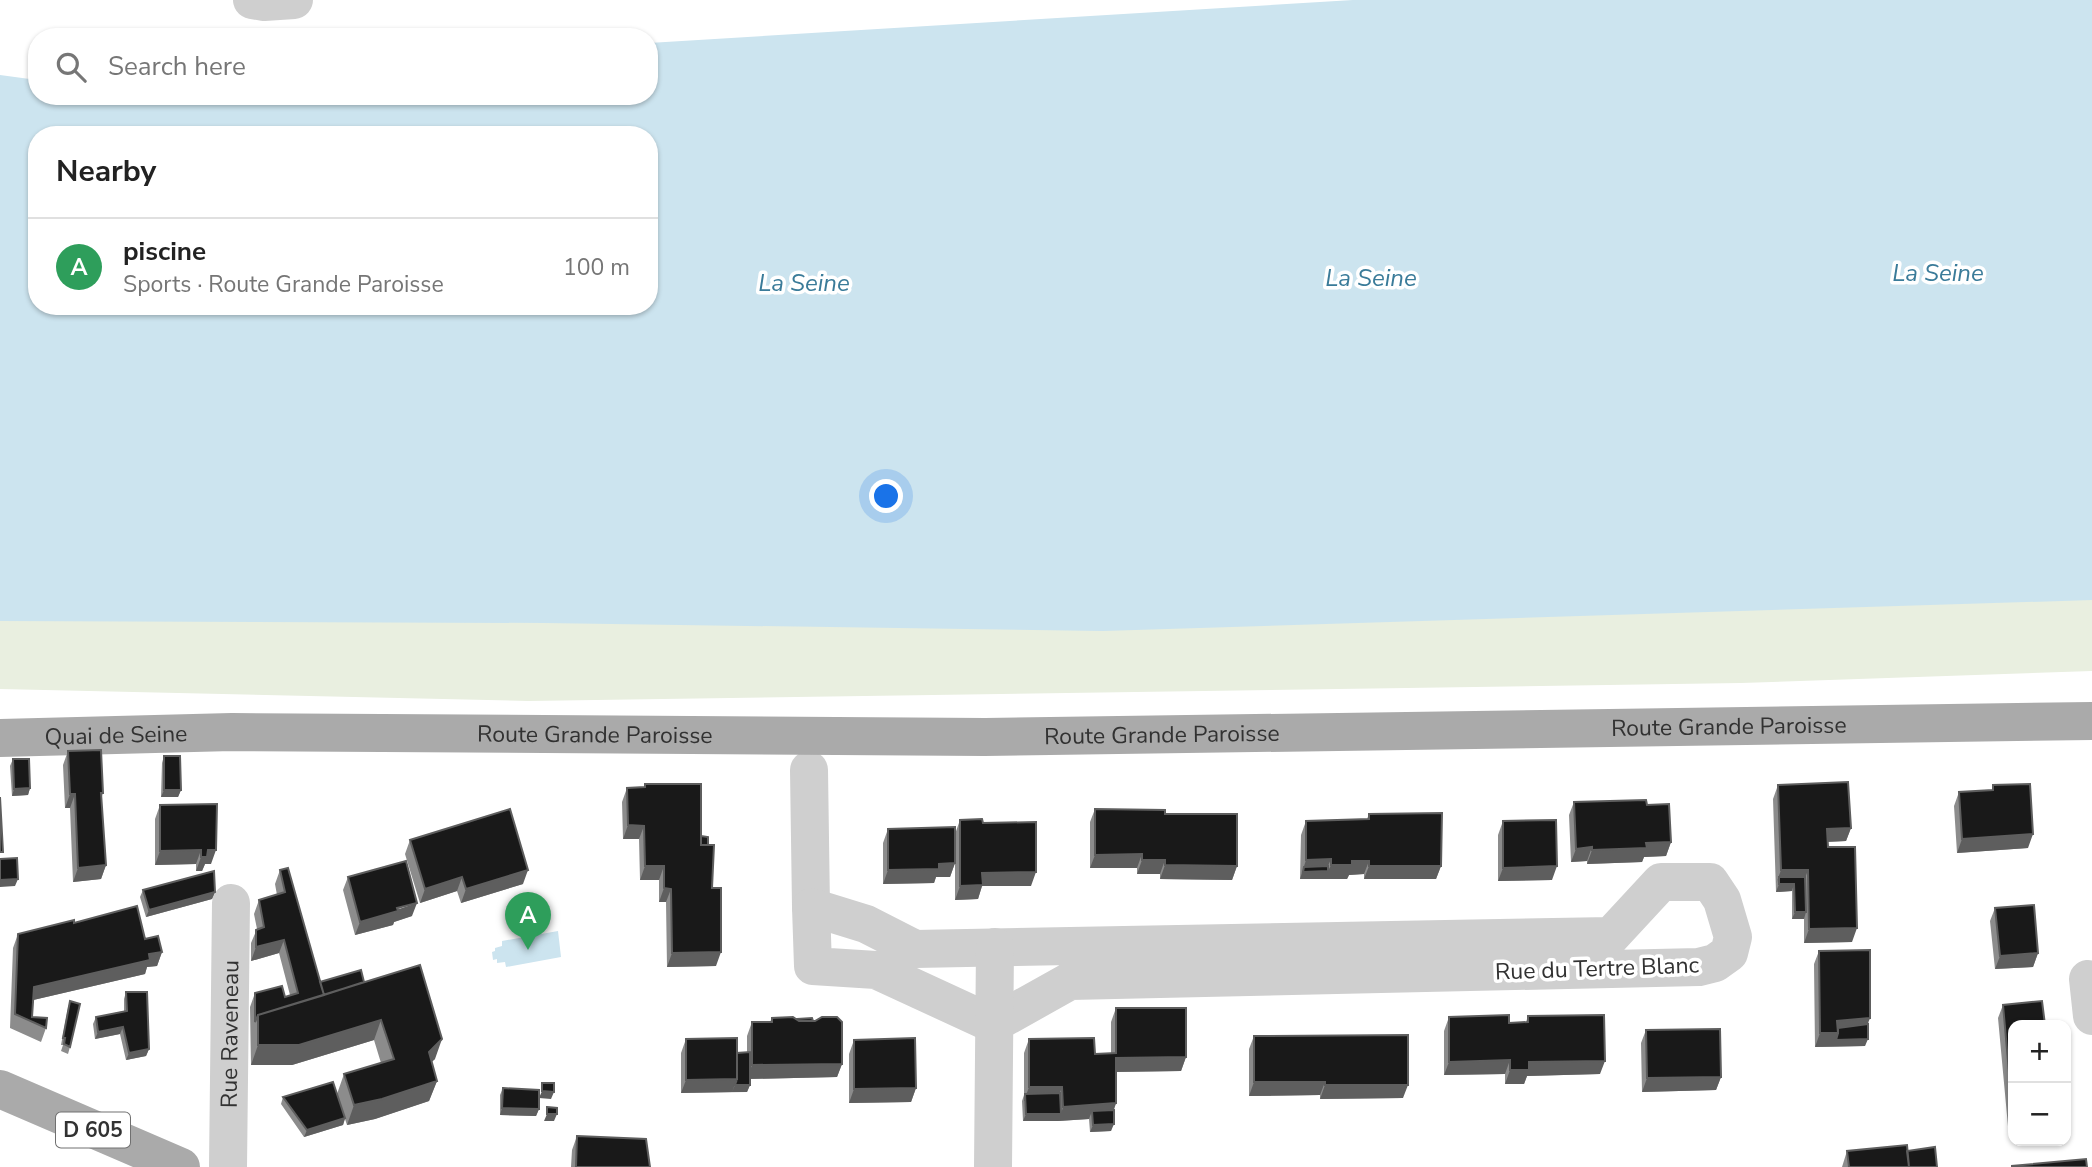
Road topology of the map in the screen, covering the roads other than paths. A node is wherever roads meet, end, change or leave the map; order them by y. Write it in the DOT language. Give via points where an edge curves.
graph roads {
  1 [pos="252,0"];
  2 [pos="294,0"];
  3 [pos="2092,721"];
  4 [pos="232,733"];
  5 [pos="0,738"];
  6 [pos="809,770"];
  7 [pos="230,903"];
  8 [pos="811,907"];
  9 [pos="995,947"];
  10 [pos="993,1024"];
  11 [pos="2,1095"];
  12 [pos="181,1167"];
  13 [pos="228,1167"];
  14 [pos="993,1167"];
  1 -- 2 [label="street"];
  3 -- 4 [label="main road, Route Grande Paroisse" via="985,737"];
  4 -- 5 [label="main road, Quai de Seine"];
  6 -- 8 [label="street"];
  7 -- 13 [label="street, Rue Raveneau"];
  8 -- 9 [label="street, Rue du Tertre Blanc" via="866,924 915,949"];
  8 -- 10 [label="street" via="813,967 876,970"];
  9 -- 10 [label="street"];
  9 -- 10 [label="street, Rue du Tertre Blanc" via="1611,936 1661,882 1710,882 1722,900 1733,937 1729,953 1699,967 1070,981"];
  10 -- 14 [label="street"];
  11 -- 12 [label="main road, D 605"];
}
